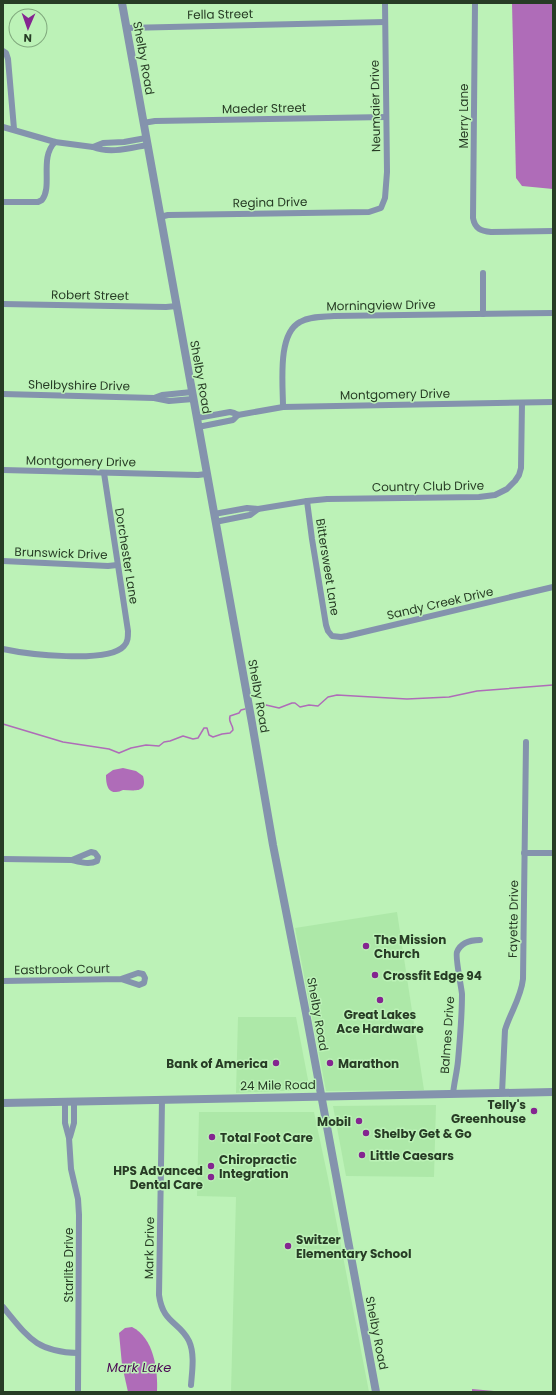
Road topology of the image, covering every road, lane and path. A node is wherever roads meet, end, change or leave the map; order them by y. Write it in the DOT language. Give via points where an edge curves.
graph roads {
  1 [pos="122,3"];
  2 [pos="385,3"];
  3 [pos="475,3"];
  4 [pos="386,22"];
  5 [pos="126,28"];
  6 [pos="3,51"];
  7 [pos="386,117"];
  8 [pos="143,123"];
  9 [pos="3,127"];
  10 [pos="14,129"];
  11 [pos="55,142"];
  12 [pos="146,142"];
  13 [pos="3,202"];
  14 [pos="380,208"];
  15 [pos="160,217"];
  16 [pos="553,231"];
  17 [pos="483,273"];
  18 [pos="3,304"];
  19 [pos="177,306"];
  20 [pos="553,313"];
  21 [pos="484,314"];
  22 [pos="3,394"];
  23 [pos="193,396"];
  24 [pos="553,402"];
  25 [pos="522,403"];
  26 [pos="283,407"];
  27 [pos="238,415"];
  28 [pos="196,418"];
  29 [pos="198,427"];
  30 [pos="3,470"];
  31 [pos="104,473"];
  32 [pos="206,474"];
  33 [pos="307,500"];
  34 [pos="214,518"];
  35 [pos="3,561"];
  36 [pos="117,565"];
  37 [pos="553,587"];
  38 [pos="332,636"];
  39 [pos="3,649"];
  40 [pos="526,742"];
  41 [pos="524,853"];
  42 [pos="553,853"];
  43 [pos="3,859"];
  44 [pos="72,860"];
  45 [pos="480,940"];
  46 [pos="121,979"];
  47 [pos="3,981"];
  48 [pos="553,1092"];
  49 [pos="502,1093"];
  50 [pos="454,1094"];
  51 [pos="320,1097"];
  52 [pos="162,1100"];
  53 [pos="65,1102"];
  54 [pos="74,1102"];
  55 [pos="3,1103"];
  56 [pos="69,1138"];
  57 [pos="3,1307"];
  58 [pos="78,1353"];
  59 [pos="191,1385"];
  60 [pos="78,1392"];
  61 [pos="376,1392"];
  1 -- 5 [label="street, Shelby Road"];
  2 -- 4 [label="street, Neumaier Drive"];
  3 -- 16 [label="street, Merry Lane" via="474,224 483,231 491,232"];
  4 -- 5 [label="street, Fella Street"];
  4 -- 7 [label="street, Neumaier Drive"];
  5 -- 8 [label="street, Shelby Road"];
  6 -- 10 [label="street" via="8,59"];
  7 -- 8 [label="street, Maeder Street"];
  7 -- 14 [label="street, Neumaier Drive" via="386,191 384,203"];
  8 -- 12 [label="street, Shelby Road"];
  9 -- 10 [label="street"];
  10 -- 11 [label="street"];
  11 -- 12 [label="street" via="93,146 103,143"];
  11 -- 13 [label="street" via="49,151 46,193 42,200"];
  12 -- 15 [label="street, Shelby Road"];
  14 -- 15 [label="street, Regina Drive" via="369,212"];
  15 -- 19 [label="street, Shelby Road"];
  17 -- 21 [label="street"];
  18 -- 19 [label="street, Robert Street" via="166,308"];
  19 -- 23 [label="street, Shelby Road"];
  20 -- 21 [label="street, Morningview Drive"];
  21 -- 26 [label="street, Morningview Drive" via="334,316 301,321 291,329 285,346"];
  22 -- 23 [label="street, Shelbyshire Drive" via="154,398 162,395"];
  23 -- 28 [label="street, Shelby Road"];
  24 -- 25 [label="street, Montgomery Drive"];
  25 -- 26 [label="street, Montgomery Drive"];
  25 -- 33 [label="street, Country Club Drive" via="521,468 515,481 501,493 479,497"];
  26 -- 27 [label="street, Montgomery Drive"];
  27 -- 28 [label="street, Montgomery Drive" via="230,412"];
  27 -- 29 [label="street, Montgomery Drive" via="233,420"];
  28 -- 29 [label="street, Shelby Road"];
  29 -- 32 [label="street, Shelby Road"];
  30 -- 31 [label="street, Montgomery Drive"];
  31 -- 32 [label="street, Montgomery Drive"];
  31 -- 36 [label="street, Dorchester Lane"];
  32 -- 34 [label="street, Shelby Road"];
  33 -- 34 [label="street, Country Club Drive" via="258,509 247,508"];
  33 -- 38 [label="street, Bittersweet Lane" via="326,624"];
  34 -- 51 [label="street, Shelby Road"];
  35 -- 36 [label="street, Brunswick Drive"];
  36 -- 39 [label="street, Dorchester Lane" via="128,632 127,643 119,650 84,656 37,655"];
  37 -- 38 [label="street, Sandy Creek Drive" via="347,636"];
  40 -- 41 [label="street, Fayette Drive"];
  41 -- 42 [label="street"];
  41 -- 49 [label="street, Fayette Drive" via="523,979 521,992 505,1030"];
  43 -- 44 [label="street"];
  45 -- 50 [label="street, Balmes Drive" via="463,944 457,954 462,1006"];
  46 -- 47 [label="street, Eastbrook Court"];
  48 -- 49 [label="street, 24 Mile Road"];
  49 -- 50 [label="street, 24 Mile Road"];
  50 -- 51 [label="street, 24 Mile Road"];
  51 -- 52 [label="street, 24 Mile Road"];
  51 -- 61 [label="street, Shelby Road"];
  52 -- 54 [label="street, 24 Mile Road"];
  52 -- 59 [label="street, Mark Drive" via="159,1295 163,1311 184,1334 191,1346"];
  53 -- 54 [label="street, 24 Mile Road"];
  53 -- 55 [label="street, 24 Mile Road"];
  53 -- 56 [label="street, Starlite Drive"];
  54 -- 56 [label="street, Starlite Drive" via="74,1123"];
  56 -- 58 [label="street, Starlite Drive" via="71,1169 79,1215"];
  57 -- 58 [label="street" via="36,1343 52,1350"];
  58 -- 60 [label="street, Starlite Drive"];
}
